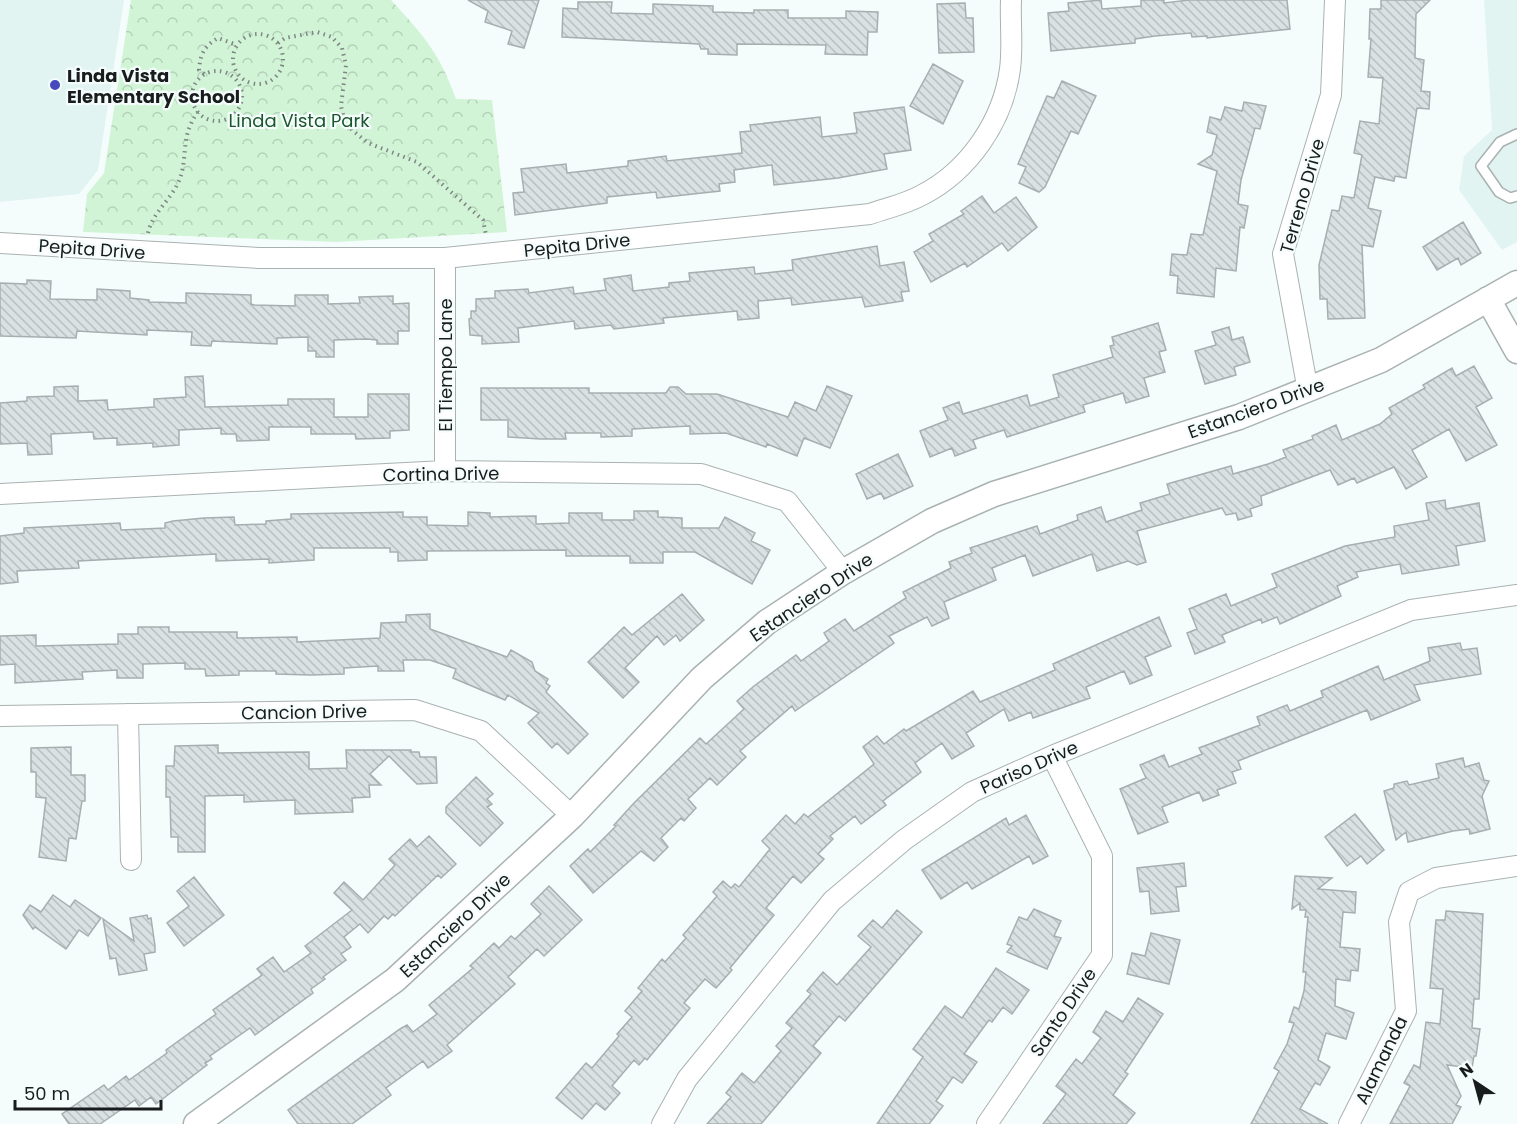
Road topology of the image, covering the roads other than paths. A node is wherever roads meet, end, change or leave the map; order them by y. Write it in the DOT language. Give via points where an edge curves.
graph roads {
  1 [pos="1011,0"];
  2 [pos="1335,0"];
  3 [pos="1517,134"];
  4 [pos="1517,196"];
  5 [pos="0,243"];
  6 [pos="445,258"];
  7 [pos="1517,283"];
  8 [pos="1488,299"];
  9 [pos="1517,351"];
  10 [pos="1308,391"];
  11 [pos="445,471"];
  12 [pos="0,494"];
  13 [pos="843,572"];
  14 [pos="1517,595"];
  15 [pos="128,714"];
  16 [pos="0,716"];
  17 [pos="1052,756"];
  18 [pos="572,816"];
  19 [pos="131,860"];
  20 [pos="1517,866"];
  21 [pos="196,1124"];
  22 [pos="662,1124"];
  23 [pos="987,1124"];
  24 [pos="1349,1124"];
  1 -- 6 [label="street, Pepita Drive" via="1010,68 1000,109 983,141 959,167 922,195 870,214"];
  2 -- 10 [label="street, Terreno Drive" via="1331,95 1283,254"];
  3 -- 4 [label="lane" via="1500,142 1481,166 1499,192 1510,198"];
  5 -- 6 [label="street, Pepita Drive" via="260,258"];
  6 -- 11 [label="street, El Tiempo Lane"];
  7 -- 8 [label="street, Estanciero Drive"];
  8 -- 9 [label="street"];
  8 -- 10 [label="street, Estanciero Drive" via="1381,360"];
  10 -- 13 [label="street, Estanciero Drive" via="1239,417 994,494 932,521"];
  11 -- 12 [label="street, Cortina Drive"];
  11 -- 13 [label="street, Cortina Drive" via="701,474 787,501"];
  13 -- 18 [label="street, Estanciero Drive" via="767,622 702,678"];
  14 -- 17 [label="street, Pariso Drive" via="1411,610"];
  15 -- 16 [label="street, Cancion Drive"];
  15 -- 18 [label="street, Cancion Drive" via="415,710 481,731"];
  15 -- 19 [label="street"];
  17 -- 22 [label="street, Pariso Drive" via="972,792 904,840 832,901 687,1079"];
  17 -- 23 [label="street, Santo Drive" via="1102,856 1102,955"];
  18 -- 21 [label="street, Estanciero Drive" via="394,980"];
  20 -- 24 [label="street, Alamanda" via="1436,878 1409,892 1399,922 1406,1011"];
}
